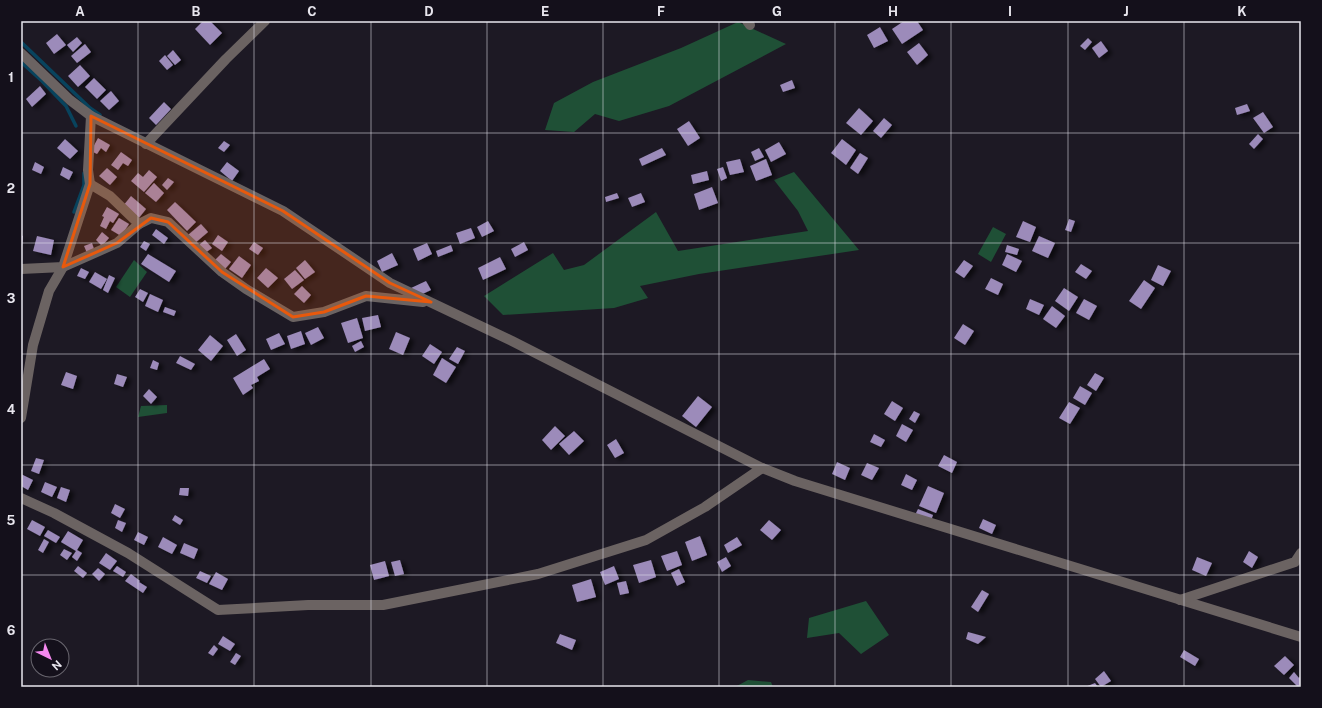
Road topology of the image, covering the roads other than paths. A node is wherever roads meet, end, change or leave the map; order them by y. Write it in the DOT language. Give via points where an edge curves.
graph roads {
  1 [pos="265,21"];
  2 [pos="21,53"];
  3 [pos="91,116"];
  4 [pos="146,144"];
  5 [pos="90,184"];
  6 [pos="139,224"];
  7 [pos="63,267"];
  8 [pos="21,269"];
  9 [pos="431,302"];
  10 [pos="21,418"];
  11 [pos="762,468"];
  12 [pos="21,498"];
  13 [pos="1301,553"];
  14 [pos="1180,600"];
  15 [pos="1301,637"];
  1 -- 4 [label="street"];
  2 -- 3 [label="street" via="70,100"];
  3 -- 4 [label="street"];
  3 -- 5 [label="street" via="88,170"];
  4 -- 9 [label="street" via="283,211 390,283"];
  5 -- 6 [label="street" via="110,196"];
  5 -- 7 [label="street"];
  6 -- 7 [label="street" via="117,243"];
  6 -- 9 [label="street" via="151,218 168,222 222,272 293,316 324,312 366,296"];
  7 -- 8 [label="street"];
  7 -- 10 [label="street" via="49,291 33,345"];
  9 -- 11 [label="street"];
  11 -- 12 [label="street" via="706,507 646,540 538,574 383,605 308,605 218,610 128,553"];
  11 -- 14 [label="street" via="795,481"];
  13 -- 14 [label="street" via="1295,562"];
  14 -- 15 [label="street"];
}
